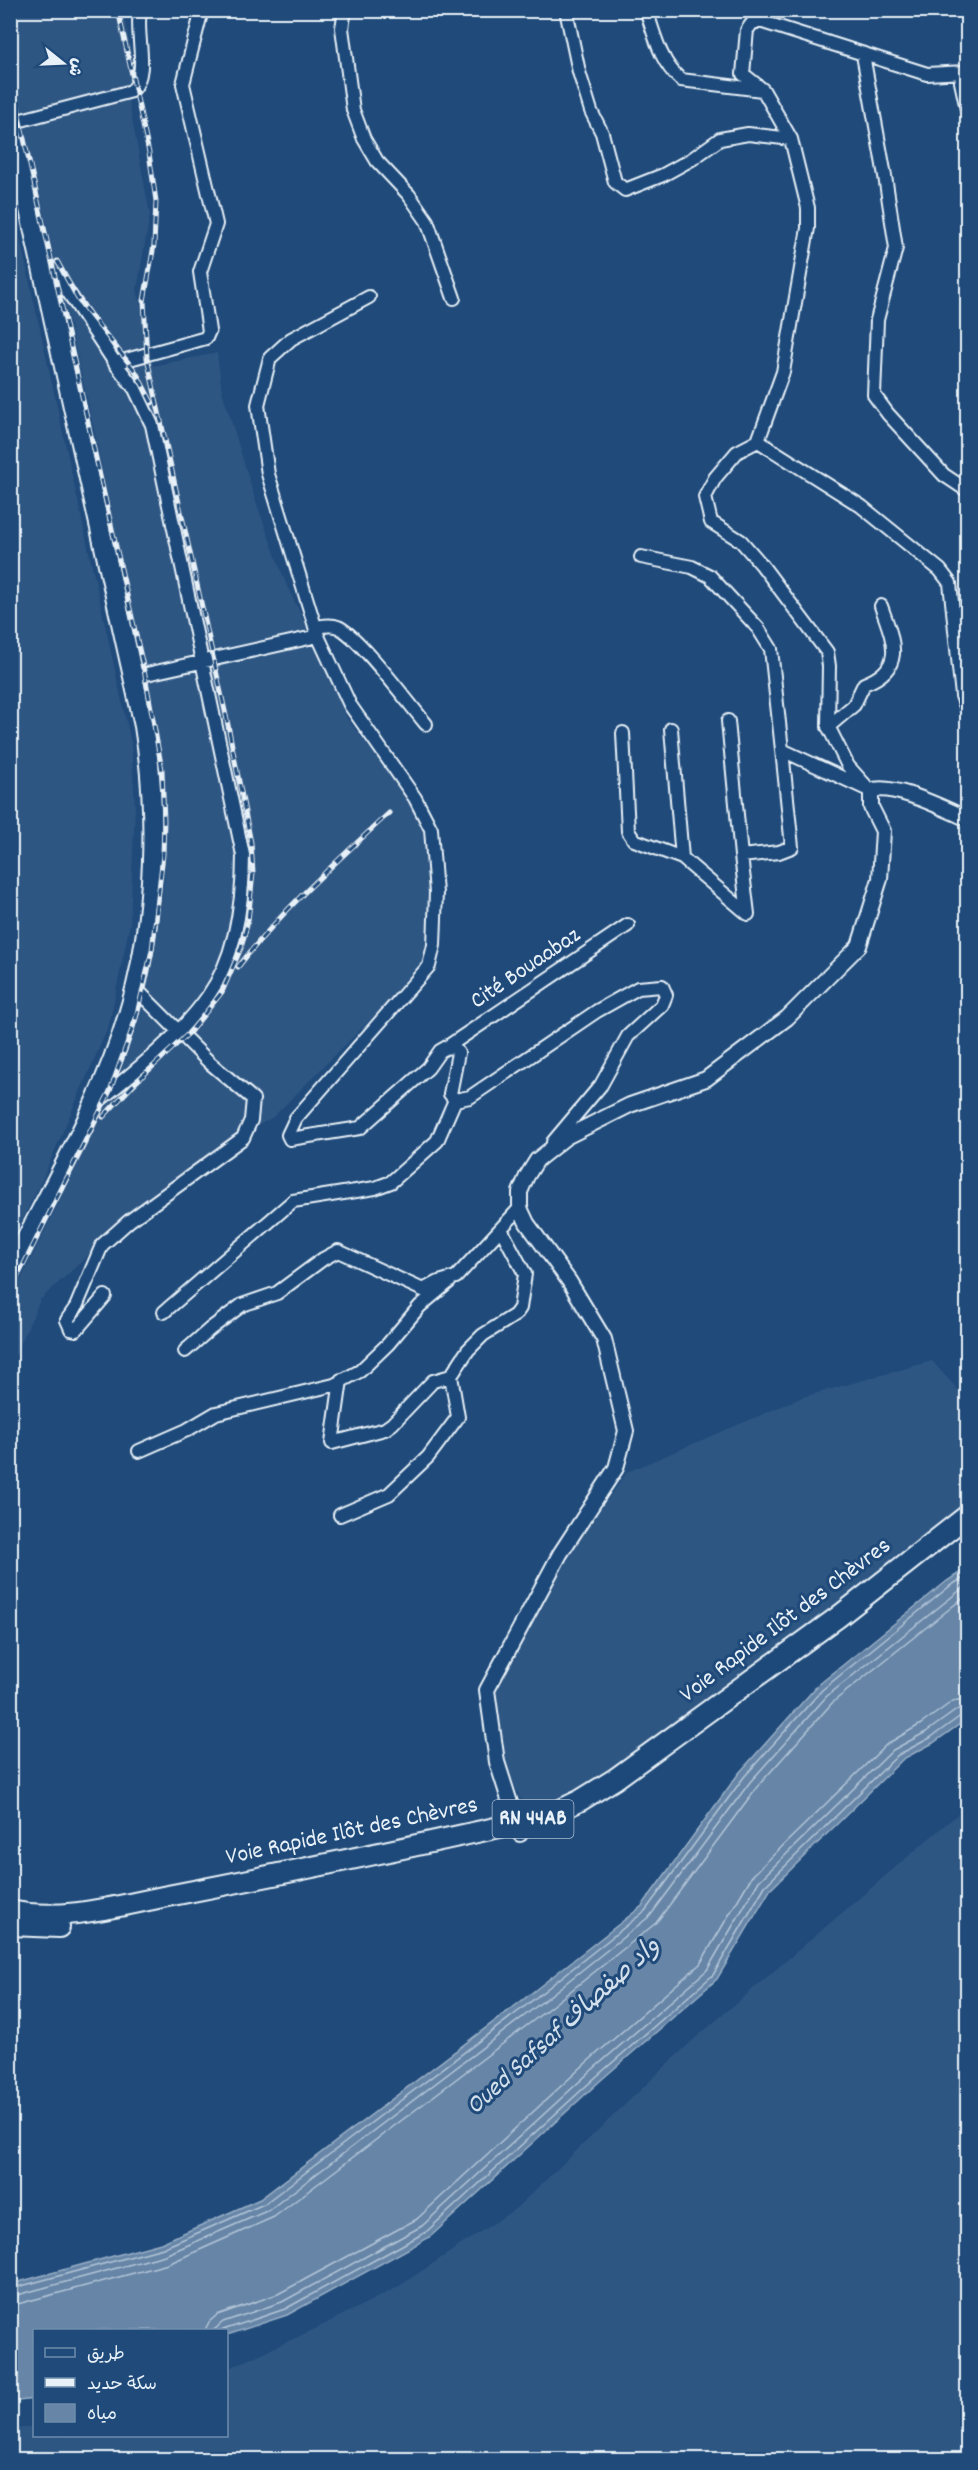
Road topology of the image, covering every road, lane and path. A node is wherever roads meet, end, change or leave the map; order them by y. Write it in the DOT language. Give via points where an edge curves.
graph roads {
  1 [pos="140,10"];
  2 [pos="202,10"];
  3 [pos="345,10"];
  4 [pos="566,10"];
  5 [pos="646,10"];
  6 [pos="863,55"];
  7 [pos="966,69"];
  8 [pos="763,90"];
  9 [pos="968,114"];
  10 [pos="10,123"];
  11 [pos="791,139"];
  12 [pos="40,259"];
  13 [pos="369,297"];
  14 [pos="454,298"];
  15 [pos="115,363"];
  16 [pos="758,441"];
  17 [pos="968,491"];
  18 [pos="641,557"];
  19 [pos="881,606"];
  20 [pos="317,632"];
  21 [pos="202,661"];
  22 [pos="133,677"];
  23 [pos="968,712"];
  24 [pos="728,721"];
  25 [pos="426,724"];
  26 [pos="828,727"];
  27 [pos="671,729"];
  28 [pos="623,733"];
  29 [pos="782,750"];
  30 [pos="871,791"];
  31 [pos="968,819"];
  32 [pos="741,856"];
  33 [pos="682,858"];
  34 [pos="628,925"];
  35 [pos="135,987"];
  36 [pos="177,1031"];
  37 [pos="447,1047"];
  38 [pos="455,1100"];
  39 [pos="93,1105"];
  40 [pos="537,1160"];
  41 [pos="520,1208"];
  42 [pos="501,1228"];
  43 [pos="10,1270"];
  44 [pos="456,1277"];
  45 [pos="105,1296"];
  46 [pos="164,1312"];
  47 [pos="185,1351"];
  48 [pos="451,1376"];
  49 [pos="341,1380"];
  50 [pos="139,1451"];
  51 [pos="339,1515"];
  52 [pos="968,1515"];
  53 [pos="968,1530"];
  54 [pos="519,1829"];
  55 [pos="10,1911"];
  56 [pos="10,1925"];
  1 -- 10 [label="street" via="139,83 132,91"];
  2 -- 15 [label="street" via="183,84 216,224 200,272 209,331 206,338"];
  3 -- 14 [label="street" via="342,28 353,110 363,139 427,221"];
  4 -- 11 [label="street" via="591,111 602,133 615,182 625,190 692,159 720,139 748,134"];
  5 -- 8 [label="street" via="662,57 681,80"];
  6 -- 7 [label="street" via="927,74"];
  6 -- 8 [label="street" via="753,22 747,30 743,74"];
  6 -- 17 [label="street" via="896,248 877,320 874,395 944,474"];
  7 -- 9 [label="street" via="961,82"];
  8 -- 11 [label="street"];
  10 -- 12 [label="main road"];
  11 -- 16 [label="street" via="808,208 808,228 783,372"];
  12 -- 15 [label="street" via="55,272"];
  12 -- 22 [label="main road"];
  13 -- 20 [label="street" via="291,339 270,358 258,405 268,474"];
  15 -- 21 [label="street" via="135,389 152,424"];
  16 -- 23 [label="street" via="861,506 940,570 950,583 962,696"];
  16 -- 26 [label="street" via="737,452 715,478 705,497 711,522 741,541 762,564 827,652"];
  18 -- 29 [label="street" via="692,567 710,576 758,628 771,649"];
  19 -- 26 [label="street" via="892,639 891,665 880,677 864,684 854,705"];
  20 -- 21 [label="street"];
  20 -- 25 [label="street" via="330,625 342,629"];
  20 -- 37 [label="street, Cité Bouaabaz" via="350,705 415,798 431,829 436,893 434,945 429,966 296,1119 288,1135 290,1139 360,1128"];
  21 -- 22 [label="street"];
  21 -- 36 [label="street" via="242,840 243,877 234,934 223,967 209,995"];
  22 -- 35 [label="main road" via="149,756 153,833 145,928"];
  24 -- 32 [label="street"];
  26 -- 30 [label="street" via="848,766"];
  27 -- 33 [label="street"];
  28 -- 33 [label="street" via="628,831 634,840"];
  29 -- 30 [label="street"];
  29 -- 32 [label="street" via="792,847"];
  30 -- 31 [label="street" via="886,789"];
  30 -- 40 [label="street" via="871,807 883,831 880,879 859,946 787,1018 706,1079 630,1105 566,1137"];
  32 -- 33 [label="street" via="748,914"];
  34 -- 37 [label="street, Cité Bouaabaz"];
  35 -- 36 [label="street"];
  35 -- 39 [label="main road"];
  36 -- 39 [label="street"];
  36 -- 45 [label="street" via="253,1099 251,1120 243,1138 102,1245 67,1320 70,1329 76,1330"];
  37 -- 38 [label="street" via="458,1050 450,1094"];
  38 -- 40 [label="street" via="470,1097 597,1011 638,988 662,986 666,995 662,1005 628,1036 601,1085"];
  38 -- 46 [label="street" via="437,1141 391,1182 293,1201"];
  39 -- 43 [label="main road"];
  40 -- 41 [label="street" via="520,1192"];
  41 -- 42 [label="street"];
  41 -- 54 [label="street" via="604,1339 626,1431 616,1468 560,1554 487,1690 497,1762"];
  42 -- 44 [label="street"];
  42 -- 48 [label="street" via="525,1274 520,1308 483,1335"];
  44 -- 47 [label="street" via="423,1290 338,1251 278,1293 242,1305"];
  44 -- 49 [label="street" via="420,1306 360,1371"];
  48 -- 49 [label="street" via="433,1381 385,1428 332,1443"];
  48 -- 51 [label="street" via="458,1417 428,1457 389,1494"];
  49 -- 50 [label="street" via="308,1392 216,1413"];
  52 -- 54 [label="highway, Voie Rapide Ilôt des Chèvres / RN 44AB" via="828,1624 615,1779"];
  53 -- 54 [label="highway, Voie Rapide Ilôt des Chèvres / RN 44AB" via="745,1701 611,1795 565,1820"];
  54 -- 55 [label="highway, Voie Rapide Ilôt des Chèvres / RN 44AB" via="94,1909 54,1915"];
  54 -- 56 [label="highway, Voie Rapide Ilôt des Chèvres / RN 44AB" via="79,1925"];
}
